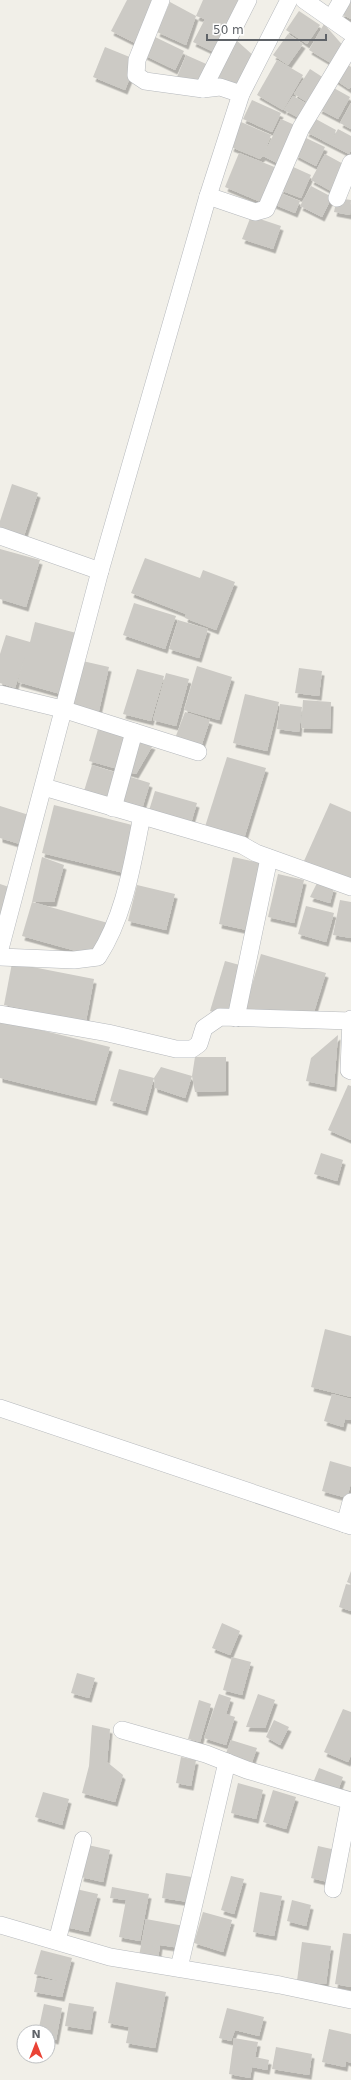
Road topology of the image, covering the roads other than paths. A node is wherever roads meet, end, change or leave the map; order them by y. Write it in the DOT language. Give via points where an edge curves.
graph roads {
  1 [pos="161,0"];
  2 [pos="248,0"];
  3 [pos="290,0"];
  4 [pos="304,0"];
  5 [pos="342,0"];
  6 [pos="331,19"];
  7 [pos="351,33"];
  8 [pos="351,46"];
  9 [pos="203,89"];
  10 [pos="241,94"];
  11 [pos="351,163"];
  12 [pos="208,196"];
  13 [pos="337,198"];
  14 [pos="0,536"];
  15 [pos="100,571"];
  16 [pos="0,694"];
  17 [pos="62,709"];
  18 [pos="134,732"];
  19 [pos="198,752"];
  20 [pos="44,787"];
  21 [pos="113,808"];
  22 [pos="142,816"];
  23 [pos="270,858"];
  24 [pos="351,887"];
  25 [pos="0,949"];
  26 [pos="0,957"];
  27 [pos="0,1014"];
  28 [pos="236,1018"];
  29 [pos="351,1020"];
  30 [pos="351,1072"];
  31 [pos="0,1408"];
  32 [pos="351,1502"];
  33 [pos="348,1525"];
  34 [pos="122,1730"];
  35 [pos="227,1762"];
  36 [pos="350,1801"];
  37 [pos="83,1840"];
  38 [pos="333,1889"];
  39 [pos="0,1925"];
  40 [pos="57,1941"];
  41 [pos="179,1968"];
  42 [pos="351,2000"];
  1 -- 9 [label="street" via="137,60 136,75 145,81"];
  2 -- 9 [label="street"];
  3 -- 10 [label="street"];
  4 -- 6 [label="street"];
  5 -- 6 [label="street"];
  6 -- 7 [label="street"];
  8 -- 12 [label="street" via="301,128 266,209 255,212"];
  9 -- 10 [label="street" via="220,87"];
  10 -- 12 [label="street"];
  11 -- 13 [label="street"];
  12 -- 15 [label="street"];
  14 -- 15 [label="street"];
  15 -- 17 [label="street"];
  16 -- 17 [label="street"];
  17 -- 18 [label="street"];
  17 -- 20 [label="street"];
  18 -- 19 [label="street"];
  18 -- 21 [label="street"];
  20 -- 21 [label="street"];
  20 -- 25 [label="street"];
  21 -- 22 [label="street"];
  22 -- 23 [label="street" via="242,845"];
  22 -- 26 [label="street" via="122,909 109,940 98,957 74,960"];
  23 -- 24 [label="street"];
  23 -- 28 [label="street"];
  27 -- 28 [label="street" via="108,1033 176,1049 192,1049 199,1044 204,1028 211,1021 220,1017"];
  28 -- 29 [label="street"];
  29 -- 30 [label="street" via="348,1061"];
  31 -- 33 [label="street"];
  32 -- 33 [label="street"];
  34 -- 35 [label="street"];
  35 -- 36 [label="street"];
  35 -- 41 [label="street"];
  36 -- 38 [label="street"];
  37 -- 40 [label="street"];
  39 -- 40 [label="street"];
  40 -- 41 [label="street" via="110,1957"];
  41 -- 42 [label="street"];
}
